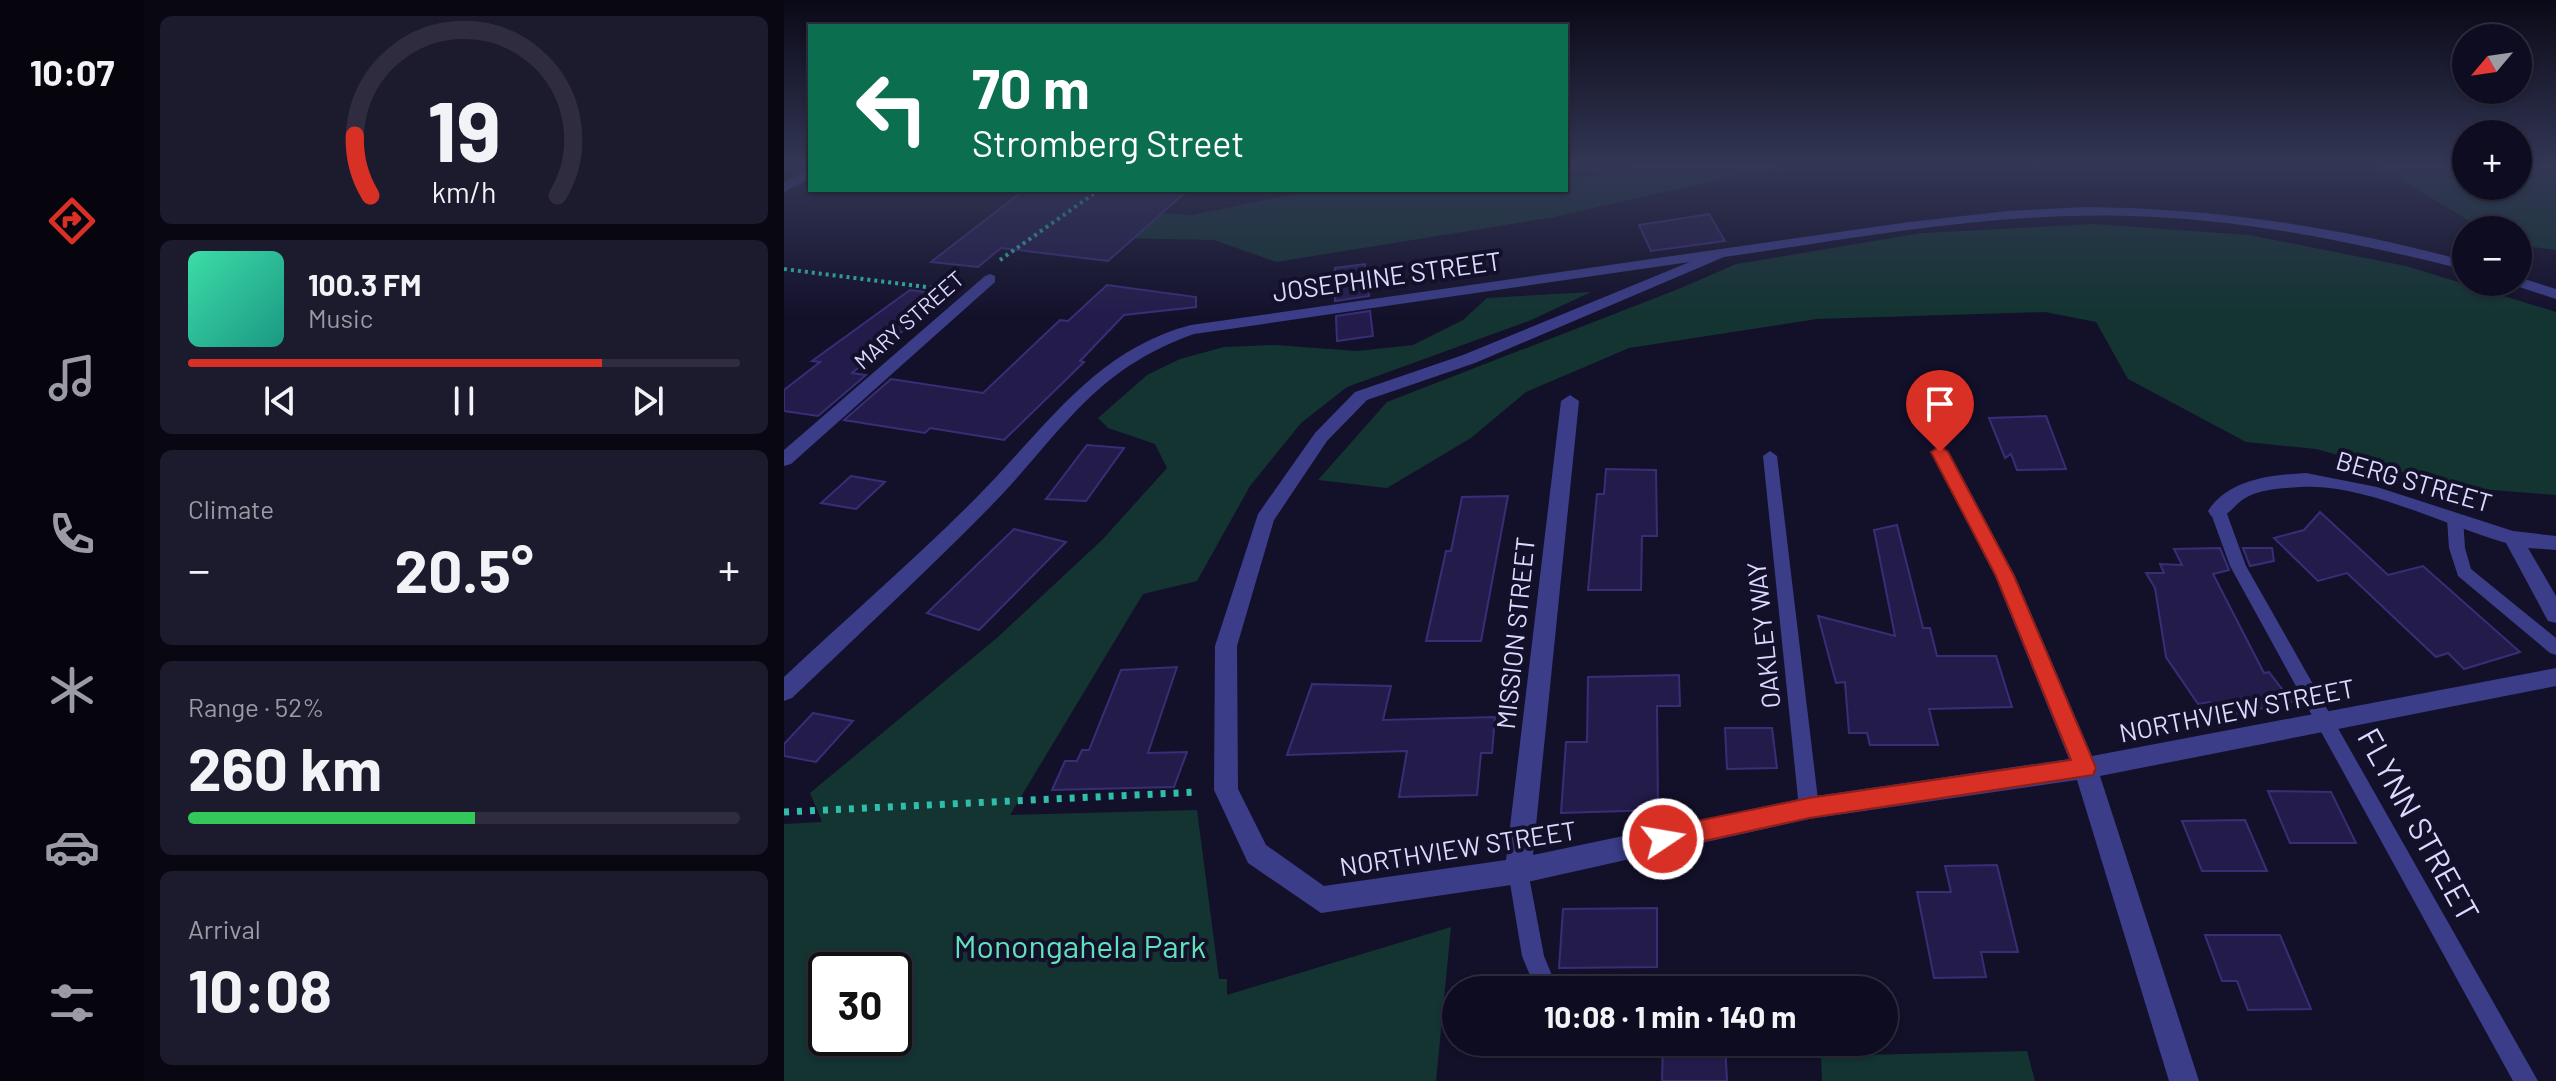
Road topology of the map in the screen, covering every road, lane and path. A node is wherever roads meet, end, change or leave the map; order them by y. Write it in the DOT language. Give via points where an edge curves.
graph roads {
  1 [pos="1063,215"];
  2 [pos="2021,215"];
  3 [pos="2196,215"];
  4 [pos="1719,254"];
  5 [pos="2452,262"];
  6 [pos="784,269"];
  7 [pos="990,279"];
  8 [pos="2532,286"];
  9 [pos="973,293"];
  10 [pos="2556,294"];
  11 [pos="1570,401"];
  12 [pos="1940,452"];
  13 [pos="1770,456"];
  14 [pos="784,460"];
  15 [pos="2218,511"];
  16 [pos="2455,519"];
  17 [pos="2513,538"];
  18 [pos="2556,543"];
  19 [pos="2556,615"];
  20 [pos="2556,648"];
  21 [pos="2556,677"];
  22 [pos="784,691"];
  23 [pos="2327,723"];
  24 [pos="2085,768"];
  25 [pos="1226,790"];
  26 [pos="1809,808"];
  27 [pos="784,812"];
  28 [pos="1518,871"];
  29 [pos="1541,976"];
  30 [pos="2184,1081"];
  31 [pos="2526,1081"];
  1 -- 7 [label="path, MARY STREET" via="988,268"];
  2 -- 4 [label="street, JOSEPHINE STREET"];
  3 -- 5 [label="street, JOSEPHINE STREET" via="2384,245"];
  4 -- 22 [label="street, JOSEPHINE STREET" via="1246,321 1149,344 1092,383 984,502"];
  4 -- 25 [label="street, NORTHVIEW STREET" via="1469,359 1361,396 1321,437 1265,519 1226,646"];
  6 -- 9 [label="path"];
  7 -- 9 [label="street, MARY STREET"];
  8 -- 10 [label="street"];
  9 -- 14 [label="street, MARY STREET"];
  11 -- 28 [label="street, MISSION STREET"];
  12 -- 24 [label="street" via="2005,576"];
  13 -- 26 [label="lane, OAKLEY WAY"];
  15 -- 16 [label="street, BERG STREET" via="2241,492 2276,481 2326,481"];
  15 -- 23 [label="lane, FLYNN STREET" via="2238,566"];
  16 -- 17 [label="street, BERG STREET"];
  16 -- 20 [label="lane" via="2464,572"];
  17 -- 18 [label="street, BERG STREET"];
  17 -- 19 [label="street"];
  21 -- 23 [label="street, NORTHVIEW STREET"];
  23 -- 24 [label="street, NORTHVIEW STREET"];
  23 -- 31 [label="lane, FLYNN STREET"];
  24 -- 26 [label="street, NORTHVIEW STREET"];
  24 -- 30 [label="street"];
  25 -- 27 [label="path"];
  25 -- 28 [label="street, NORTHVIEW STREET" via="1257,854 1321,900"];
  26 -- 28 [label="street, NORTHVIEW STREET"];
  28 -- 29 [label="lane"];
}
